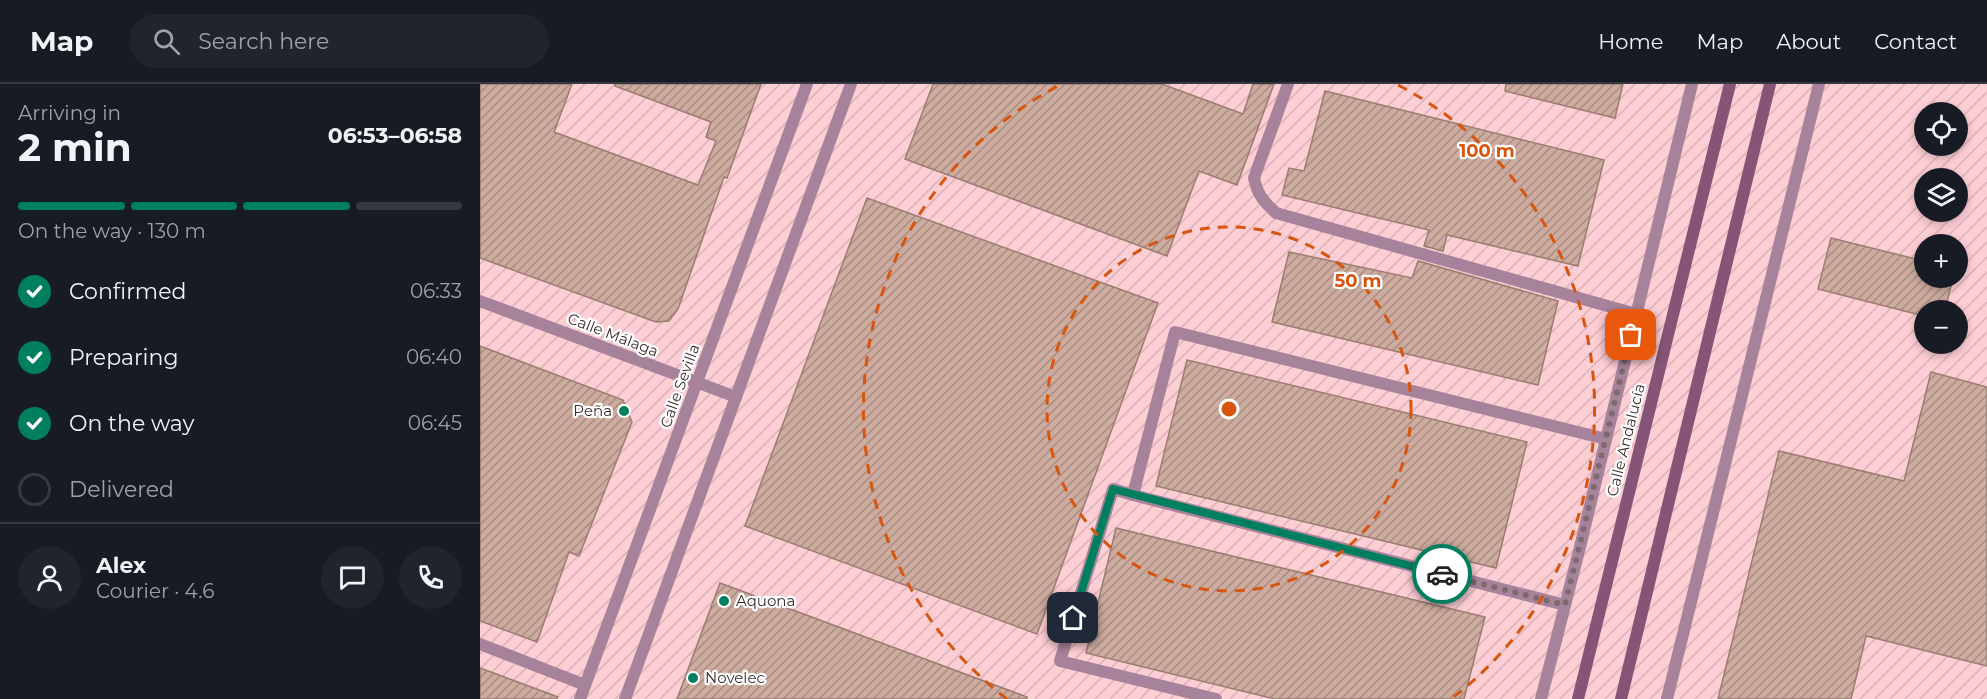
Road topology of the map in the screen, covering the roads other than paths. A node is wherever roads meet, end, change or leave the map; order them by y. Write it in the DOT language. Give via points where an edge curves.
graph roads {
  1 [pos="807,84"];
  2 [pos="851,84"];
  3 [pos="1288,84"];
  4 [pos="1692,84"];
  5 [pos="1730,84"];
  6 [pos="1770,84"];
  7 [pos="1819,84"];
  8 [pos="480,301"];
  9 [pos="1636,314"];
  10 [pos="698,382"];
  11 [pos="736,398"];
  12 [pos="1606,439"];
  13 [pos="1133,495"];
  14 [pos="1565,605"];
  15 [pos="480,644"];
  16 [pos="585,685"];
  17 [pos="580,699"];
  18 [pos="625,699"];
  19 [pos="1216,699"];
  20 [pos="1541,699"];
  21 [pos="1578,699"];
  22 [pos="1621,699"];
  23 [pos="1667,699"];
  1 -- 10 [label="street, Calle Sevilla"];
  2 -- 11 [label="street"];
  3 -- 9 [label="street" via="1254,178 1257,192 1276,213"];
  4 -- 9 [label="street, Calle Andalucía"];
  5 -- 21 [label="main road, Calle Andalucía"];
  6 -- 22 [label="main road"];
  7 -- 23 [label="street"];
  8 -- 10 [label="street, Calle Málaga"];
  9 -- 12 [label="street, Calle Andalucía"];
  10 -- 11 [label="street, Calle Málaga"];
  10 -- 16 [label="street, Calle Sevilla"];
  11 -- 18 [label="street"];
  12 -- 13 [label="street" via="1175,332"];
  12 -- 14 [label="street, Calle Andalucía"];
  13 -- 14 [label="street"];
  13 -- 19 [label="street" via="1113,489 1060,661"];
  14 -- 20 [label="street, Calle Andalucía"];
  15 -- 16 [label="street"];
  16 -- 17 [label="street, Calle Sevilla"];
}
